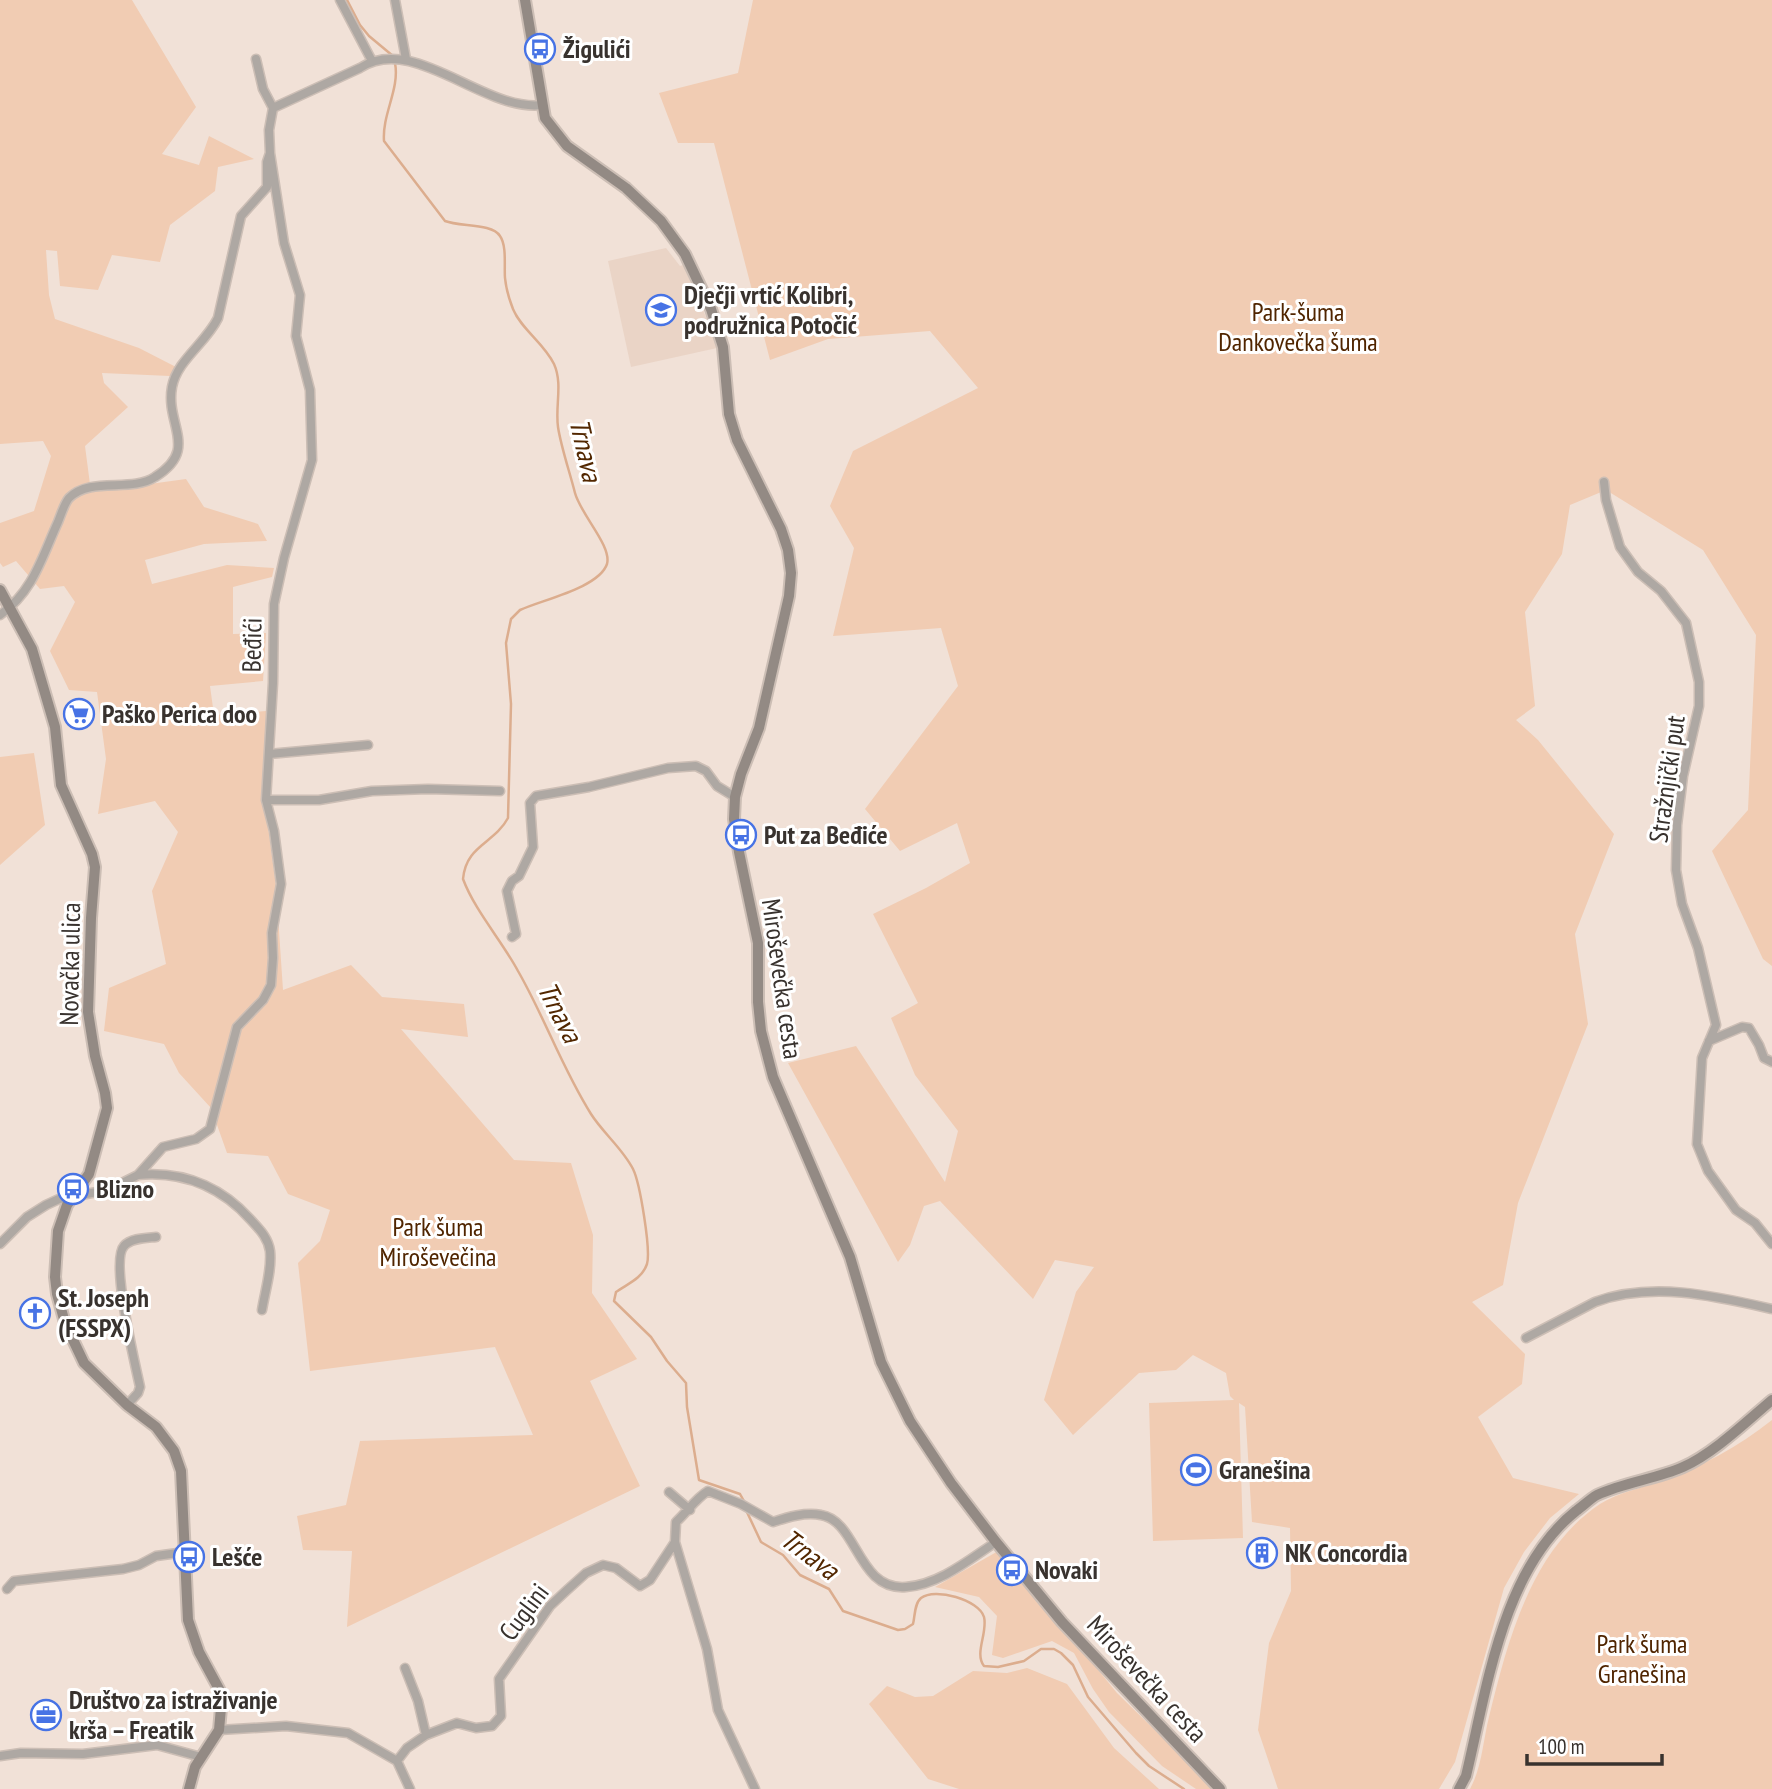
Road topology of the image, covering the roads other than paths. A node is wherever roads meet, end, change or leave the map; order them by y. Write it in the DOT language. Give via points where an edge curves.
graph roads {
  1 [pos="340,0"];
  2 [pos="395,0"];
  3 [pos="525,0"];
  4 [pos="256,59"];
  5 [pos="404,59"];
  6 [pos="372,61"];
  7 [pos="542,105"];
  8 [pos="273,108"];
  9 [pos="270,153"];
  10 [pos="1604,482"];
  11 [pos="0,590"];
  12 [pos="10,608"];
  13 [pos="0,615"];
  14 [pos="368,745"];
  15 [pos="269,754"];
  16 [pos="500,791"];
  17 [pos="735,797"];
  18 [pos="266,800"];
  19 [pos="512,937"];
  20 [pos="1709,1041"];
  21 [pos="1772,1062"];
  22 [pos="138,1175"];
  23 [pos="72,1198"];
  24 [pos="156,1237"];
  25 [pos="0,1244"];
  26 [pos="1772,1244"];
  27 [pos="1772,1309"];
  28 [pos="262,1310"];
  29 [pos="1526,1338"];
  30 [pos="1772,1400"];
  31 [pos="127,1405"];
  32 [pos="669,1492"];
  33 [pos="690,1510"];
  34 [pos="676,1542"];
  35 [pos="996,1542"];
  36 [pos="185,1552"];
  37 [pos="7,1589"];
  38 [pos="404,1668"];
  39 [pos="219,1730"];
  40 [pos="426,1735"];
  41 [pos="0,1756"];
  42 [pos="201,1757"];
  43 [pos="397,1761"];
  44 [pos="189,1789"];
  45 [pos="410,1789"];
  46 [pos="755,1789"];
  47 [pos="1220,1789"];
  48 [pos="1459,1789"];
  1 -- 6 [label="street"];
  2 -- 5 [label="street"];
  3 -- 7 [label="main road, Miroševečka cesta"];
  4 -- 8 [label="street"];
  5 -- 6 [label="street"];
  5 -- 7 [label="street" via="510,101"];
  6 -- 8 [label="street"];
  7 -- 17 [label="main road, Miroševečka cesta" via="545,118 567,146 626,188 661,221 685,254 723,346 729,414 737,440 788,550 789,596 773,673 760,728"];
  8 -- 9 [label="street"];
  9 -- 12 [label="street" via="267,187 241,216 218,318 211,333 180,364 172,384 179,439 172,465 152,480 83,489 68,499 39,568"];
  9 -- 15 [label="street, Beđići" via="284,243 300,295 296,336 310,390 313,442 274,604"];
  10 -- 20 [label="street, Stražnjički put" via="1620,547 1637,572 1661,591 1686,623 1699,682 1699,706 1677,825 1676,870 1712,1004 1716,1025"];
  11 -- 12 [label="main road, Novačka ulica"];
  12 -- 13 [label="street"];
  12 -- 23 [label="main road, Novačka ulica" via="32,649 55,727 61,785 94,860 87,1001 106,1116 89,1174"];
  14 -- 15 [label="street"];
  15 -- 18 [label="street, Beđići"];
  16 -- 18 [label="street" via="372,791 319,800"];
  17 -- 19 [label="street" via="696,766 536,796 530,803 533,847 507,891 516,934"];
  17 -- 35 [label="main road, Miroševečka cesta" via="739,852 758,943 761,1031 772,1077 850,1257 894,1393 951,1483"];
  18 -- 22 [label="street, Beđići" via="281,884 272,933 271,985 237,1027 210,1129 196,1139 163,1147"];
  20 -- 21 [label="street" via="1749,1028 1764,1058"];
  20 -- 26 [label="street, Stražnjički put" via="1702,1058 1697,1144 1708,1171 1736,1210 1755,1223"];
  22 -- 23 [label="street" via="108,1190"];
  22 -- 28 [label="street" via="159,1173 189,1179 224,1194 246,1214 270,1249"];
  23 -- 25 [label="street" via="59,1199 27,1217"];
  23 -- 31 [label="main road, Novačka ulica" via="58,1231 55,1277 60,1306 84,1363"];
  24 -- 31 [label="street" via="129,1242 120,1256 140,1387"];
  27 -- 29 [label="street" via="1650,1291 1607,1297"];
  30 -- 48 [label="main road" via="1684,1466 1595,1496 1565,1520 1536,1556 1516,1592 1498,1644"];
  31 -- 36 [label="main road, Novačka ulica" via="156,1427 174,1451 181,1471"];
  32 -- 33 [label="street"];
  33 -- 34 [label="street, Cuglini" via="676,1521"];
  33 -- 35 [label="street" via="696,1498 708,1491 773,1521 823,1515 839,1525 876,1579 891,1587 917,1585 947,1573"];
  34 -- 40 [label="street, Cuglini" via="650,1580 640,1586 616,1568 603,1566 586,1573 550,1606 499,1679 501,1716 492,1726 457,1723"];
  34 -- 46 [label="street" via="707,1649 718,1710"];
  35 -- 47 [label="main road, Miroševečka cesta" via="1062,1622"];
  36 -- 37 [label="street" via="156,1556 123,1569 14,1581"];
  36 -- 39 [label="main road, Novačka ulica" via="188,1620 219,1689"];
  38 -- 40 [label="street"];
  39 -- 42 [label="main road"];
  39 -- 43 [label="street" via="286,1726 348,1733"];
  40 -- 43 [label="street, Cuglini"];
  41 -- 42 [label="street" via="83,1754 157,1745"];
  42 -- 44 [label="main road"];
  43 -- 45 [label="street"];
}
